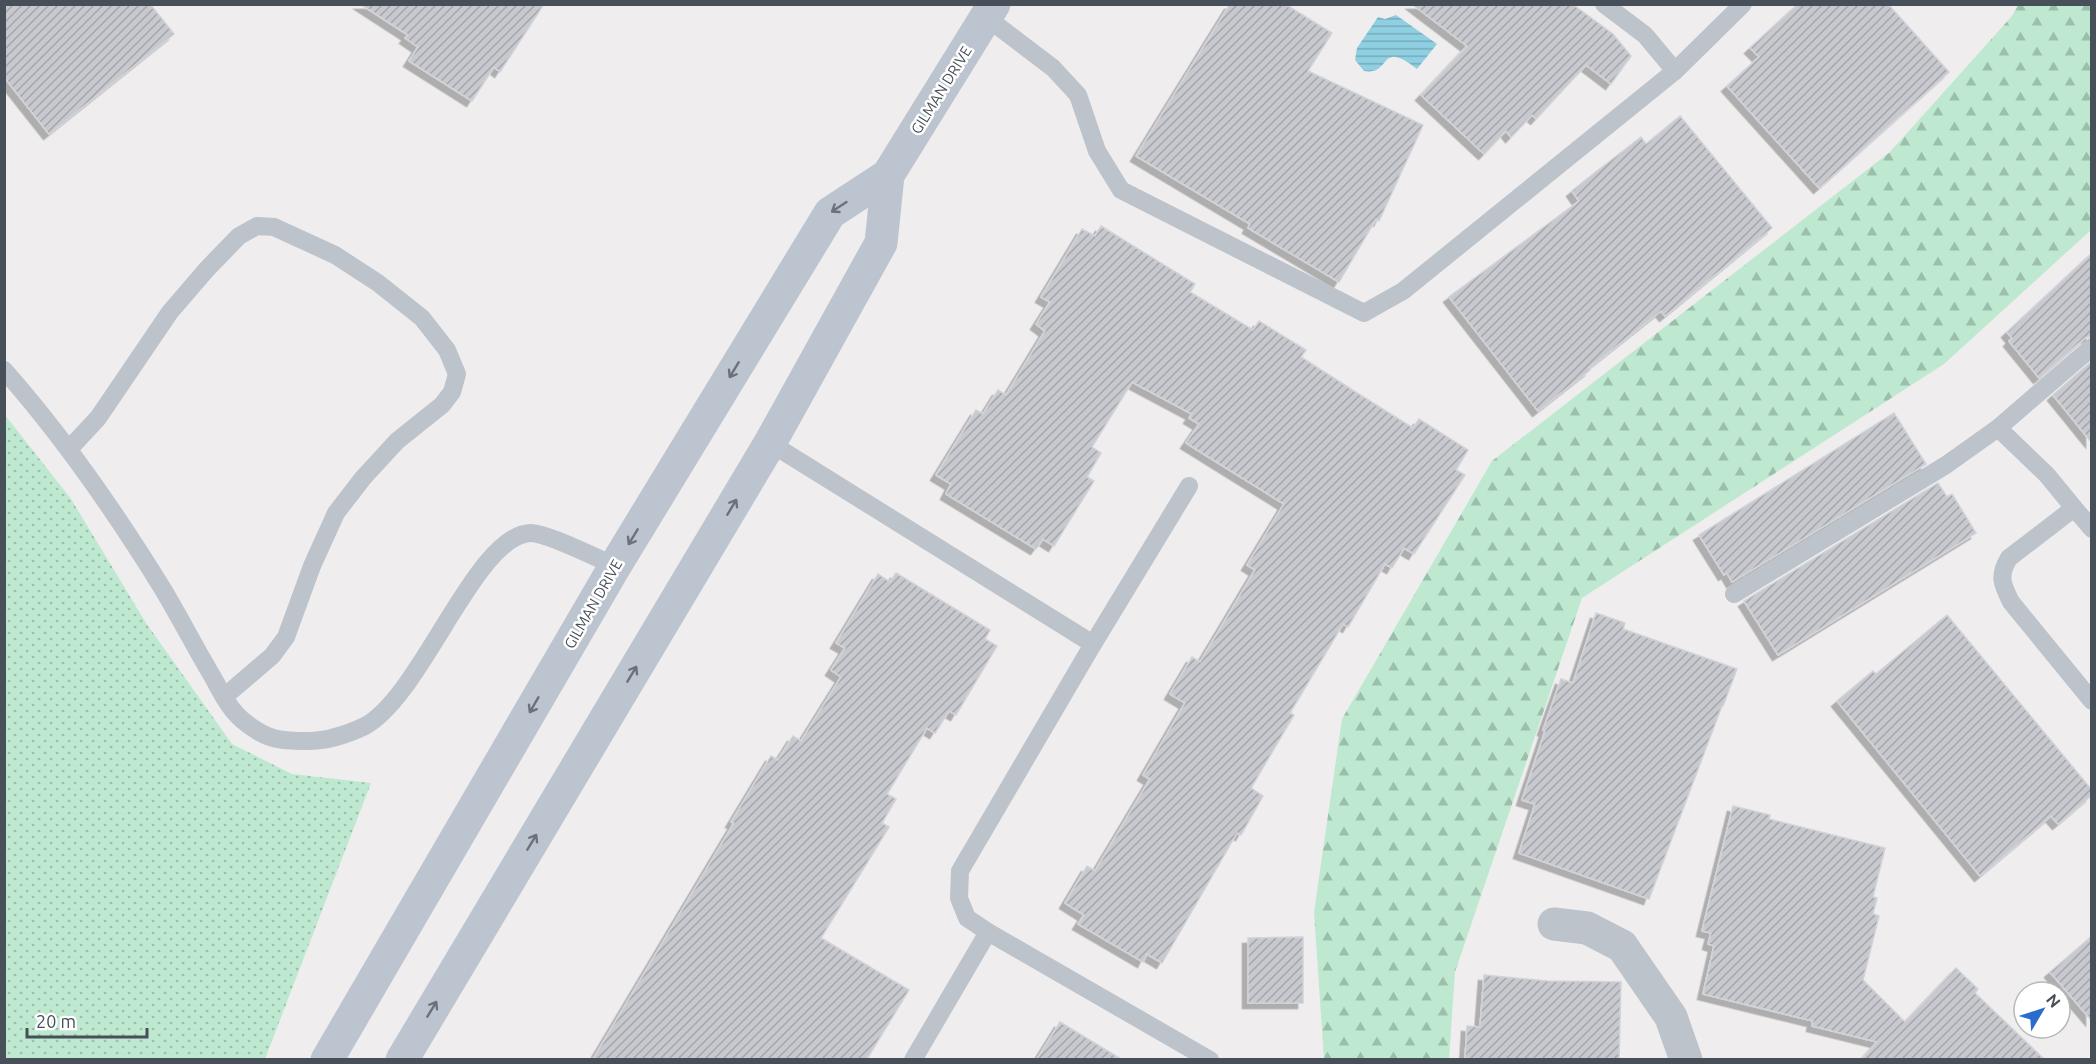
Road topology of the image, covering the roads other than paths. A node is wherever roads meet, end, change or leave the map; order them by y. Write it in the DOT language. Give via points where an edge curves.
graph roads {
  1 [pos="1604,4"];
  2 [pos="1743,4"];
  3 [pos="990,11"];
  4 [pos="1675,71"];
  5 [pos="888,175"];
  6 [pos="2091,347"];
  7 [pos="4,370"];
  8 [pos="1998,428"];
  9 [pos="770,443"];
  10 [pos="70,448"];
  11 [pos="1189,486"];
  12 [pos="2074,508"];
  13 [pos="2091,529"];
  14 [pos="615,566"];
  15 [pos="1734,594"];
  16 [pos="1093,644"];
  17 [pos="224,697"];
  18 [pos="2091,700"];
  19 [pos="1554,924"];
  20 [pos="988,932"];
  21 [pos="327,1059"];
  22 [pos="402,1059"];
  23 [pos="913,1059"];
  24 [pos="1210,1059"];
  25 [pos="1686,1059"];
  1 -- 4 [label="lane" via="1645,35"];
  2 -- 4 [label="lane"];
  3 -- 4 [label="lane" via="1078,95 1097,151 1121,190 1364,313 1403,291"];
  3 -- 5 [label="main road, GILMAN DRIVE"];
  5 -- 9 [label="main road, GILMAN DRIVE" via="881,243"];
  5 -- 14 [label="main road, GILMAN DRIVE, one-way" via="830,213"];
  6 -- 8 [label="lane"];
  7 -- 10 [label="lane"];
  8 -- 12 [label="lane" via="2047,475"];
  8 -- 15 [label="lane" via="1923,480"];
  9 -- 16 [label="lane"];
  22 -- 9 [label="main road, GILMAN DRIVE, one-way"];
  10 -- 17 [label="lane" via="164,592"];
  10 -- 17 [label="lane" via="98,418 170,312 239,236 257,226 274,227 352,266 422,318 447,350 457,374 452,392 442,405 397,441 336,513 286,637 272,656"];
  11 -- 16 [label="lane"];
  12 -- 13 [label="lane"];
  12 -- 18 [label="lane" via="2009,558 2002,569 2002,583 2011,602"];
  14 -- 17 [label="lane" via="547,537 531,533 514,537 488,560 401,690 366,725 341,735 315,741 283,741 257,732 233,711"];
  14 -- 21 [label="main road, GILMAN DRIVE, one-way"];
  16 -- 20 [label="lane" via="960,871 959,898 967,918"];
  19 -- 25 [label="street" via="1587,928 1622,946 1671,1017"];
  20 -- 23 [label="lane"];
  20 -- 24 [label="lane"];
}
